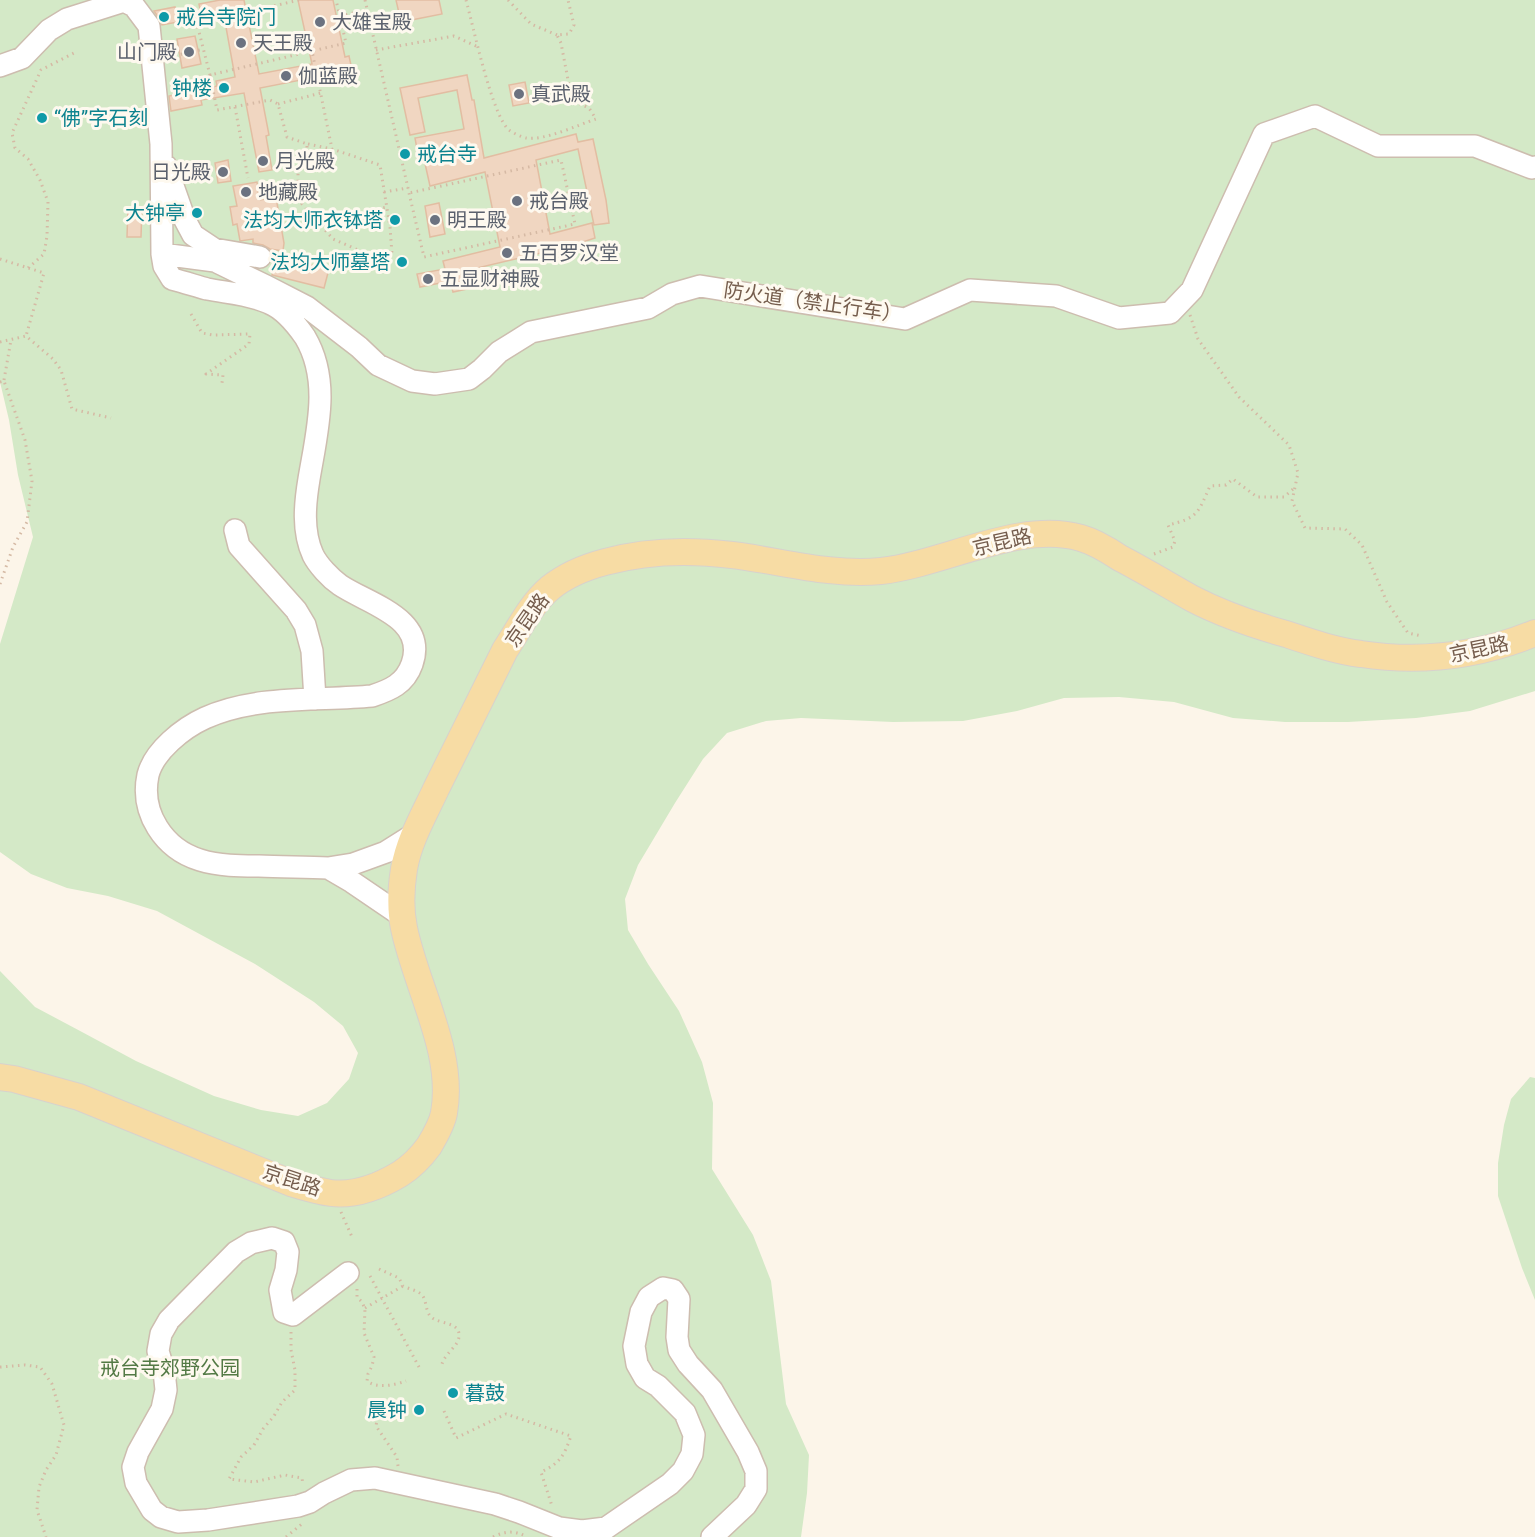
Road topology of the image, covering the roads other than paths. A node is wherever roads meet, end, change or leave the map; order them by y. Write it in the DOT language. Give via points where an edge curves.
graph roads {
  1 [pos="0,66"];
  2 [pos="161,148"];
  3 [pos="1535,167"];
  4 [pos="162,255"];
  5 [pos="260,257"];
  6 [pos="235,530"];
  7 [pos="1535,633"];
  8 [pos="315,699"];
  9 [pos="413,835"];
  10 [pos="328,868"];
  11 [pos="402,916"];
  12 [pos="0,1077"];
  13 [pos="353,1279"];
  14 [pos="712,1537"];
  1 -- 2 [label="street" via="22,58 49,30 67,20 124,1 134,6 148,26"];
  2 -- 4 [label="street"];
  2 -- 5 [label="street" via="193,235 214,249"];
  3 -- 4 [label="street, 防火道（禁止行车）" via="1475,146 1378,146 1315,116 1264,134 1192,290 1170,313 1119,318 1056,296 970,290 905,319 700,286 672,294 648,308 531,332 499,352 469,379 435,384 412,381 378,365 308,307 215,261"];
  4 -- 8 [label="street" via="172,279 271,303 301,331 318,368 320,395 305,517 313,555 338,584 400,620 412,639 414,650 407,674 388,691 372,696"];
  6 -- 8 [label="street" via="239,546 305,625 312,651"];
  7 -- 9 [label="main road, 京昆路" via="1499,646 1440,657 1359,654 1240,620 1195,600 1099,546 1062,534 1013,538 898,569 872,572 696,552 617,559 572,574 537,602 505,651"];
  8 -- 10 [label="street" via="247,704 204,718 166,745 148,774 147,792 151,816 160,834 174,847 199,860 229,866"];
  9 -- 10 [label="street" via="386,852"];
  9 -- 11 [label="main road, 京昆路" via="404,868"];
  10 -- 11 [label="street"];
  11 -- 12 [label="main road, 京昆路" via="444,1063 447,1088 444,1115 435,1137 406,1170 386,1183 362,1191 316,1190 80,1097"];
  13 -- 14 [label="street" via="323,1292 293,1315 284,1312 280,1290 288,1252 284,1242 272,1238 236,1252 169,1320 158,1351 166,1390 162,1408 133,1467 136,1483 153,1510 178,1522 208,1520 298,1506 351,1480 375,1478 495,1504 559,1528 606,1528 670,1484 692,1454 693,1435 685,1413 645,1378 634,1347 641,1312 649,1297 663,1288 673,1290 679,1299 679,1350 712,1390 756,1471 756,1490"];
}
